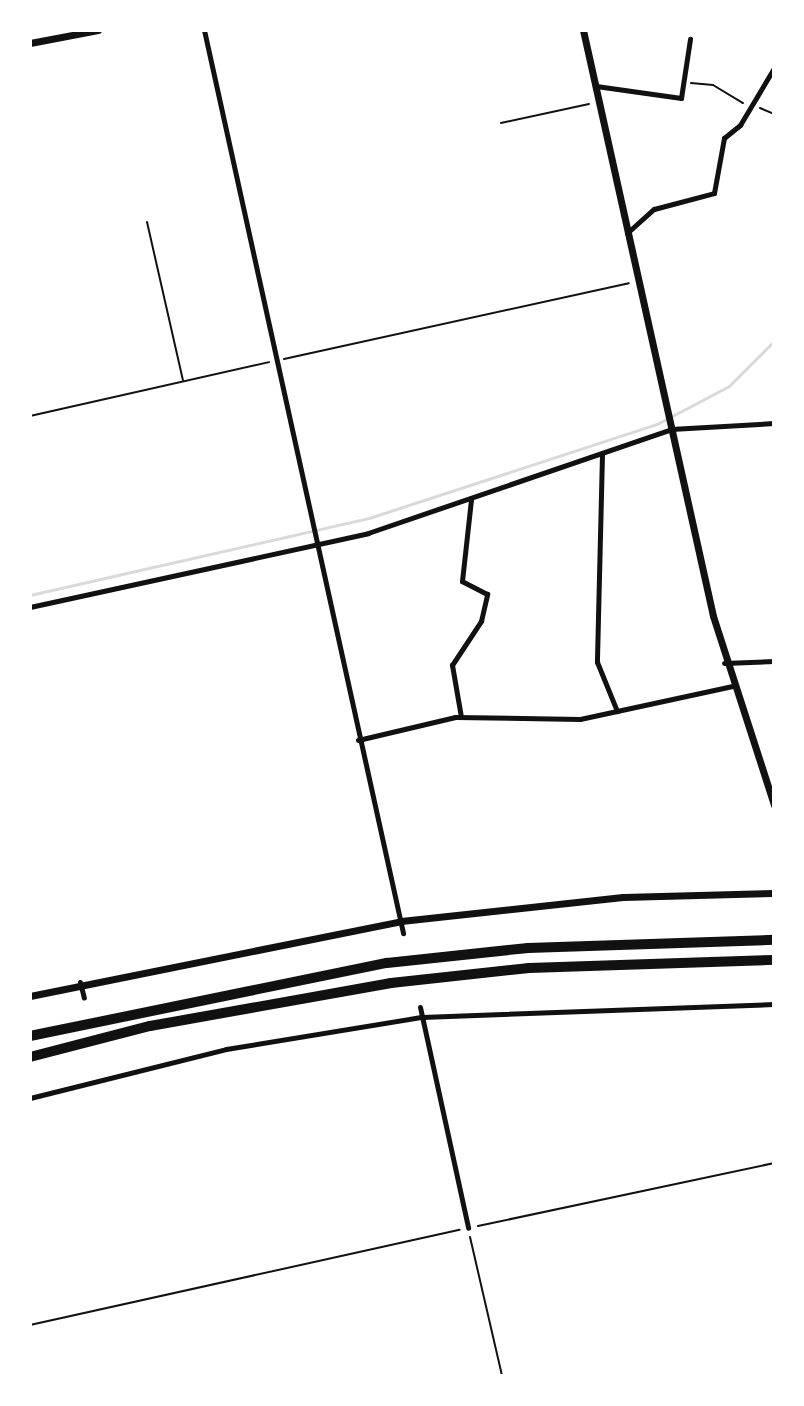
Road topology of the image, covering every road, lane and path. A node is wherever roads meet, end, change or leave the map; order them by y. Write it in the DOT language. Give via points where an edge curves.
graph roads {
  1 [pos="98,30"];
  2 [pos="204,30"];
  3 [pos="583,30"];
  4 [pos="690,39"];
  5 [pos="30,43"];
  6 [pos="774,68"];
  7 [pos="685,84"];
  8 [pos="595,86"];
  9 [pos="598,102"];
  10 [pos="752,105"];
  11 [pos="774,114"];
  12 [pos="501,123"];
  13 [pos="147,222"];
  14 [pos="626,234"];
  15 [pos="638,281"];
  16 [pos="277,361"];
  17 [pos="183,382"];
  18 [pos="30,416"];
  19 [pos="774,423"];
  20 [pos="671,429"];
  21 [pos="602,454"];
  22 [pos="471,499"];
  23 [pos="316,543"];
  24 [pos="30,607"];
  25 [pos="774,661"];
  26 [pos="724,663"];
  27 [pos="732,686"];
  28 [pos="617,711"];
  29 [pos="461,717"];
  30 [pos="358,740"];
  31 [pos="774,805"];
  32 [pos="774,893"];
  33 [pos="401,921"];
  34 [pos="403,933"];
  35 [pos="774,940"];
  36 [pos="774,960"];
  37 [pos="80,982"];
  38 [pos="30,996"];
  39 [pos="84,998"];
  40 [pos="774,1004"];
  41 [pos="420,1007"];
  42 [pos="422,1017"];
  43 [pos="30,1036"];
  44 [pos="30,1057"];
  45 [pos="101,1066"];
  46 [pos="102,1075"];
  47 [pos="30,1098"];
  48 [pos="774,1163"];
  49 [pos="468,1228"];
  50 [pos="30,1325"];
  51 [pos="502,1376"];
  1 -- 5 [label="street"];
  2 -- 16 [label="street"];
  3 -- 8 [label="street"];
  4 -- 7 [label="street"];
  6 -- 10 [label="street"];
  7 -- 8 [label="street" via="681,98"];
  7 -- 10 [label="path" via="713,85"];
  8 -- 9 [label="street"];
  9 -- 12 [label="path"];
  9 -- 14 [label="street"];
  10 -- 11 [label="path"];
  10 -- 14 [label="street" via="724,138 714,193 654,209"];
  13 -- 17 [label="path"];
  14 -- 15 [label="street"];
  15 -- 16 [label="path"];
  15 -- 20 [label="street"];
  16 -- 17 [label="path"];
  16 -- 23 [label="street"];
  17 -- 18 [label="path"];
  19 -- 20 [label="street"];
  20 -- 21 [label="street"];
  20 -- 26 [label="street"];
  21 -- 22 [label="street"];
  21 -- 28 [label="street" via="597,662"];
  22 -- 23 [label="street"];
  22 -- 29 [label="street" via="462,581 487,594 481,621 452,665"];
  23 -- 24 [label="street"];
  23 -- 30 [label="street"];
  25 -- 26 [label="street"];
  26 -- 27 [label="street"];
  27 -- 28 [label="street"];
  27 -- 31 [label="street"];
  28 -- 29 [label="street" via="516,722"];
  29 -- 30 [label="street"];
  30 -- 33 [label="street"];
  32 -- 33 [label="street" via="623,897"];
  33 -- 34 [label="street"];
  33 -- 37 [label="street"];
  35 -- 43 [label="highway" via="528,948 387,963"];
  36 -- 44 [label="highway" via="529,968 391,983 150,1026"];
  37 -- 38 [label="street"];
  37 -- 39 [label="street"];
  40 -- 42 [label="street"];
  41 -- 42 [label="street"];
  42 -- 46 [label="street"];
  42 -- 49 [label="street"];
  45 -- 46 [label="street"];
  46 -- 47 [label="street"];
  48 -- 49 [label="path"];
  49 -- 50 [label="path"];
  49 -- 51 [label="path"];
}
